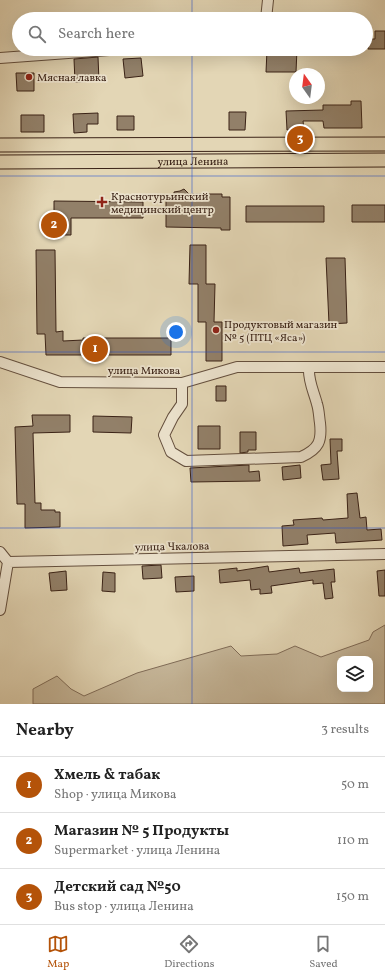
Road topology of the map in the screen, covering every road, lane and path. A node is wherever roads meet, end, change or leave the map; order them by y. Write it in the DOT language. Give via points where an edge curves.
graph roads {
  1 [pos="268,0"];
  2 [pos="267,12"];
  3 [pos="27,56"];
  4 [pos="0,58"];
  5 [pos="385,144"];
  6 [pos="0,145"];
  7 [pos="385,160"];
  8 [pos="0,162"];
  9 [pos="0,362"];
  10 [pos="385,367"];
  11 [pos="309,368"];
  12 [pos="182,383"];
  13 [pos="0,552"];
  14 [pos="385,554"];
  15 [pos="8,562"];
  16 [pos="0,610"];
  1 -- 2 [label="street"];
  3 -- 4 [label="street"];
  5 -- 6 [label="main road, улица Ленина"];
  7 -- 8 [label="main road, улица Ленина"];
  9 -- 12 [label="street, улица Микова" via="60,382"];
  10 -- 11 [label="street, улица Микова"];
  11 -- 12 [label="street, улица Микова" via="237,367"];
  11 -- 12 [label="street" via="309,379 318,405 321,436 316,448 301,457 186,461 171,452 164,435 172,417 182,404"];
  13 -- 15 [label="street"];
  14 -- 15 [label="street, улица Чкалова"];
  15 -- 16 [label="street"];
}
